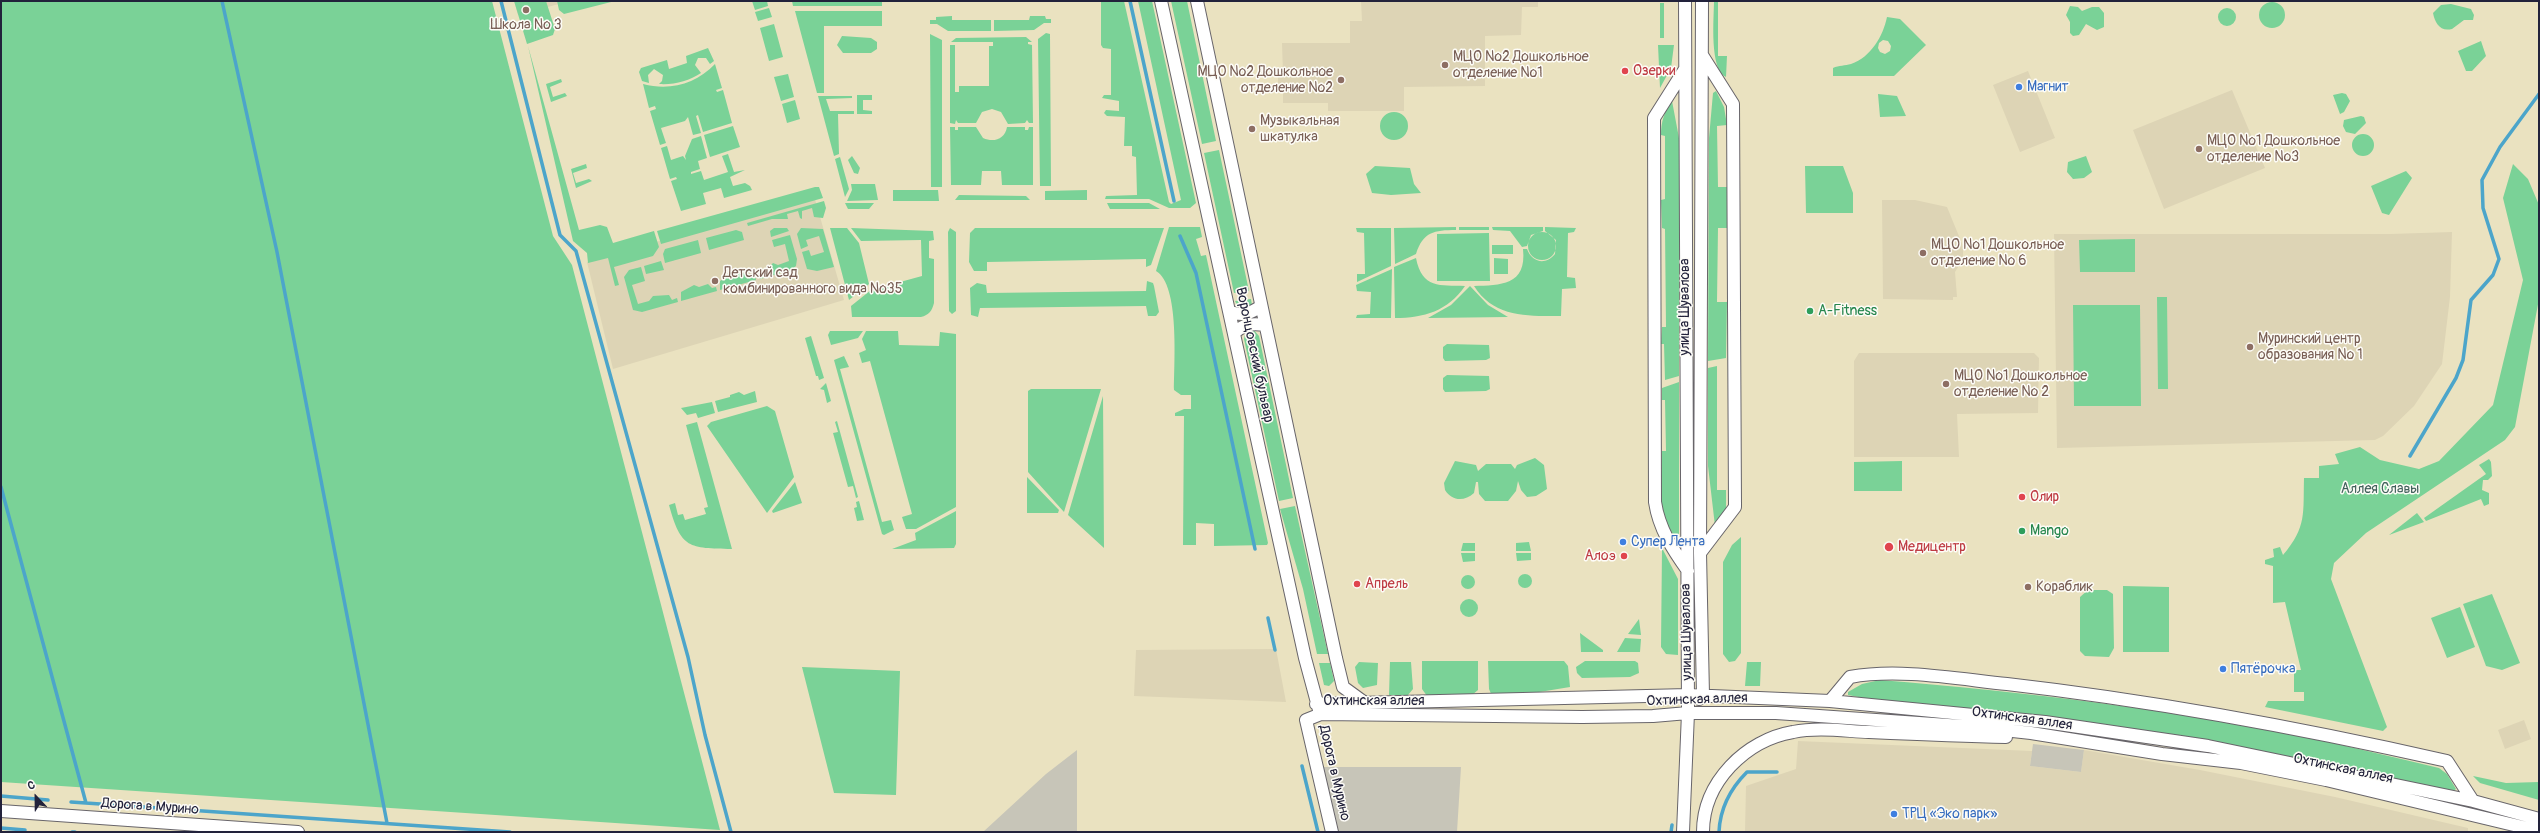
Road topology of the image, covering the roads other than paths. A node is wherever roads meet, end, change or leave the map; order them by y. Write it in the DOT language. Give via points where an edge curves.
graph roads {
  1 [pos="1161,1"];
  2 [pos="1197,1"];
  3 [pos="1685,1"];
  4 [pos="1702,1"];
  5 [pos="1702,55"];
  6 [pos="1685,69"];
  7 [pos="1261,306"];
  8 [pos="1230,312"];
  9 [pos="1265,325"];
  10 [pos="1234,333"];
  11 [pos="1700,554"];
  12 [pos="1688,572"];
  13 [pos="1343,687"];
  14 [pos="1688,695"];
  15 [pos="1703,695"];
  16 [pos="1830,701"];
  17 [pos="1364,703"];
  18 [pos="1317,704"];
  19 [pos="1688,713"];
  20 [pos="1306,720"];
  21 [pos="2071,741"];
  22 [pos="2473,801"];
  23 [pos="1,812"];
  24 [pos="2539,819"];
  25 [pos="2539,831"];
  26 [pos="298,832"];
  27 [pos="1332,832"];
  28 [pos="1683,832"];
  29 [pos="1703,832"];
  1 -- 8 [label="street, Воронцовский бульвар"];
  2 -- 7 [label="street, Воронцовский бульвар"];
  3 -- 6 [label="street, улица Шувалова"];
  4 -- 5 [label="street, улица Шувалова"];
  5 -- 11 [label="street, улица Шувалова"];
  5 -- 11 [label="street" via="1733,104 1735,507"];
  6 -- 12 [label="street, улица Шувалова"];
  6 -- 12 [label="street" via="1654,118 1655,487 1658,520"];
  7 -- 8 [label="street" via="1252,313 1240,315"];
  7 -- 9 [label="street, Воронцовский бульвар"];
  8 -- 10 [label="street, Воронцовский бульвар"];
  9 -- 10 [label="street" via="1242,326"];
  9 -- 13 [label="street, Воронцовский бульвар"];
  10 -- 18 [label="street, Воронцовский бульвар"];
  11 -- 15 [label="street, улица Шувалова"];
  12 -- 14 [label="street, улица Шувалова"];
  13 -- 17 [label="street"];
  13 -- 18 [label="street" via="1333,700 1319,699"];
  14 -- 15 [label="street, Охтинская аллея"];
  14 -- 17 [label="street, Охтинская аллея"];
  14 -- 19 [label="street, улица Шувалова"];
  15 -- 16 [label="street, Охтинская аллея"];
  15 -- 19 [label="street, улица Шувалова"];
  16 -- 22 [label="street, Охтинская аллея" via="2045,722 2198,745 2322,768"];
  16 -- 22 [label="street" via="1850,677 1887,673 2047,689 2185,708 2447,762"];
  17 -- 18 [label="street, Охтинская аллея"];
  18 -- 19 [label="street, Охтинская аллея" via="1582,717"];
  18 -- 20 [label="street, Охтинская аллея"];
  19 -- 21 [label="street, Охтинская аллея" via="1826,715 1976,727 2032,733"];
  19 -- 28 [label="street"];
  20 -- 27 [label="street, Дорога в Мурино"];
  21 -- 25 [label="street, Охтинская аллея" via="2241,763 2334,782"];
  21 -- 29 [label="street" via="1827,730 1793,732 1755,746 1726,771 1706,807"];
  22 -- 24 [label="street, Охтинская аллея"];
  23 -- 26 [label="street, Дорога в Мурино"];
}
